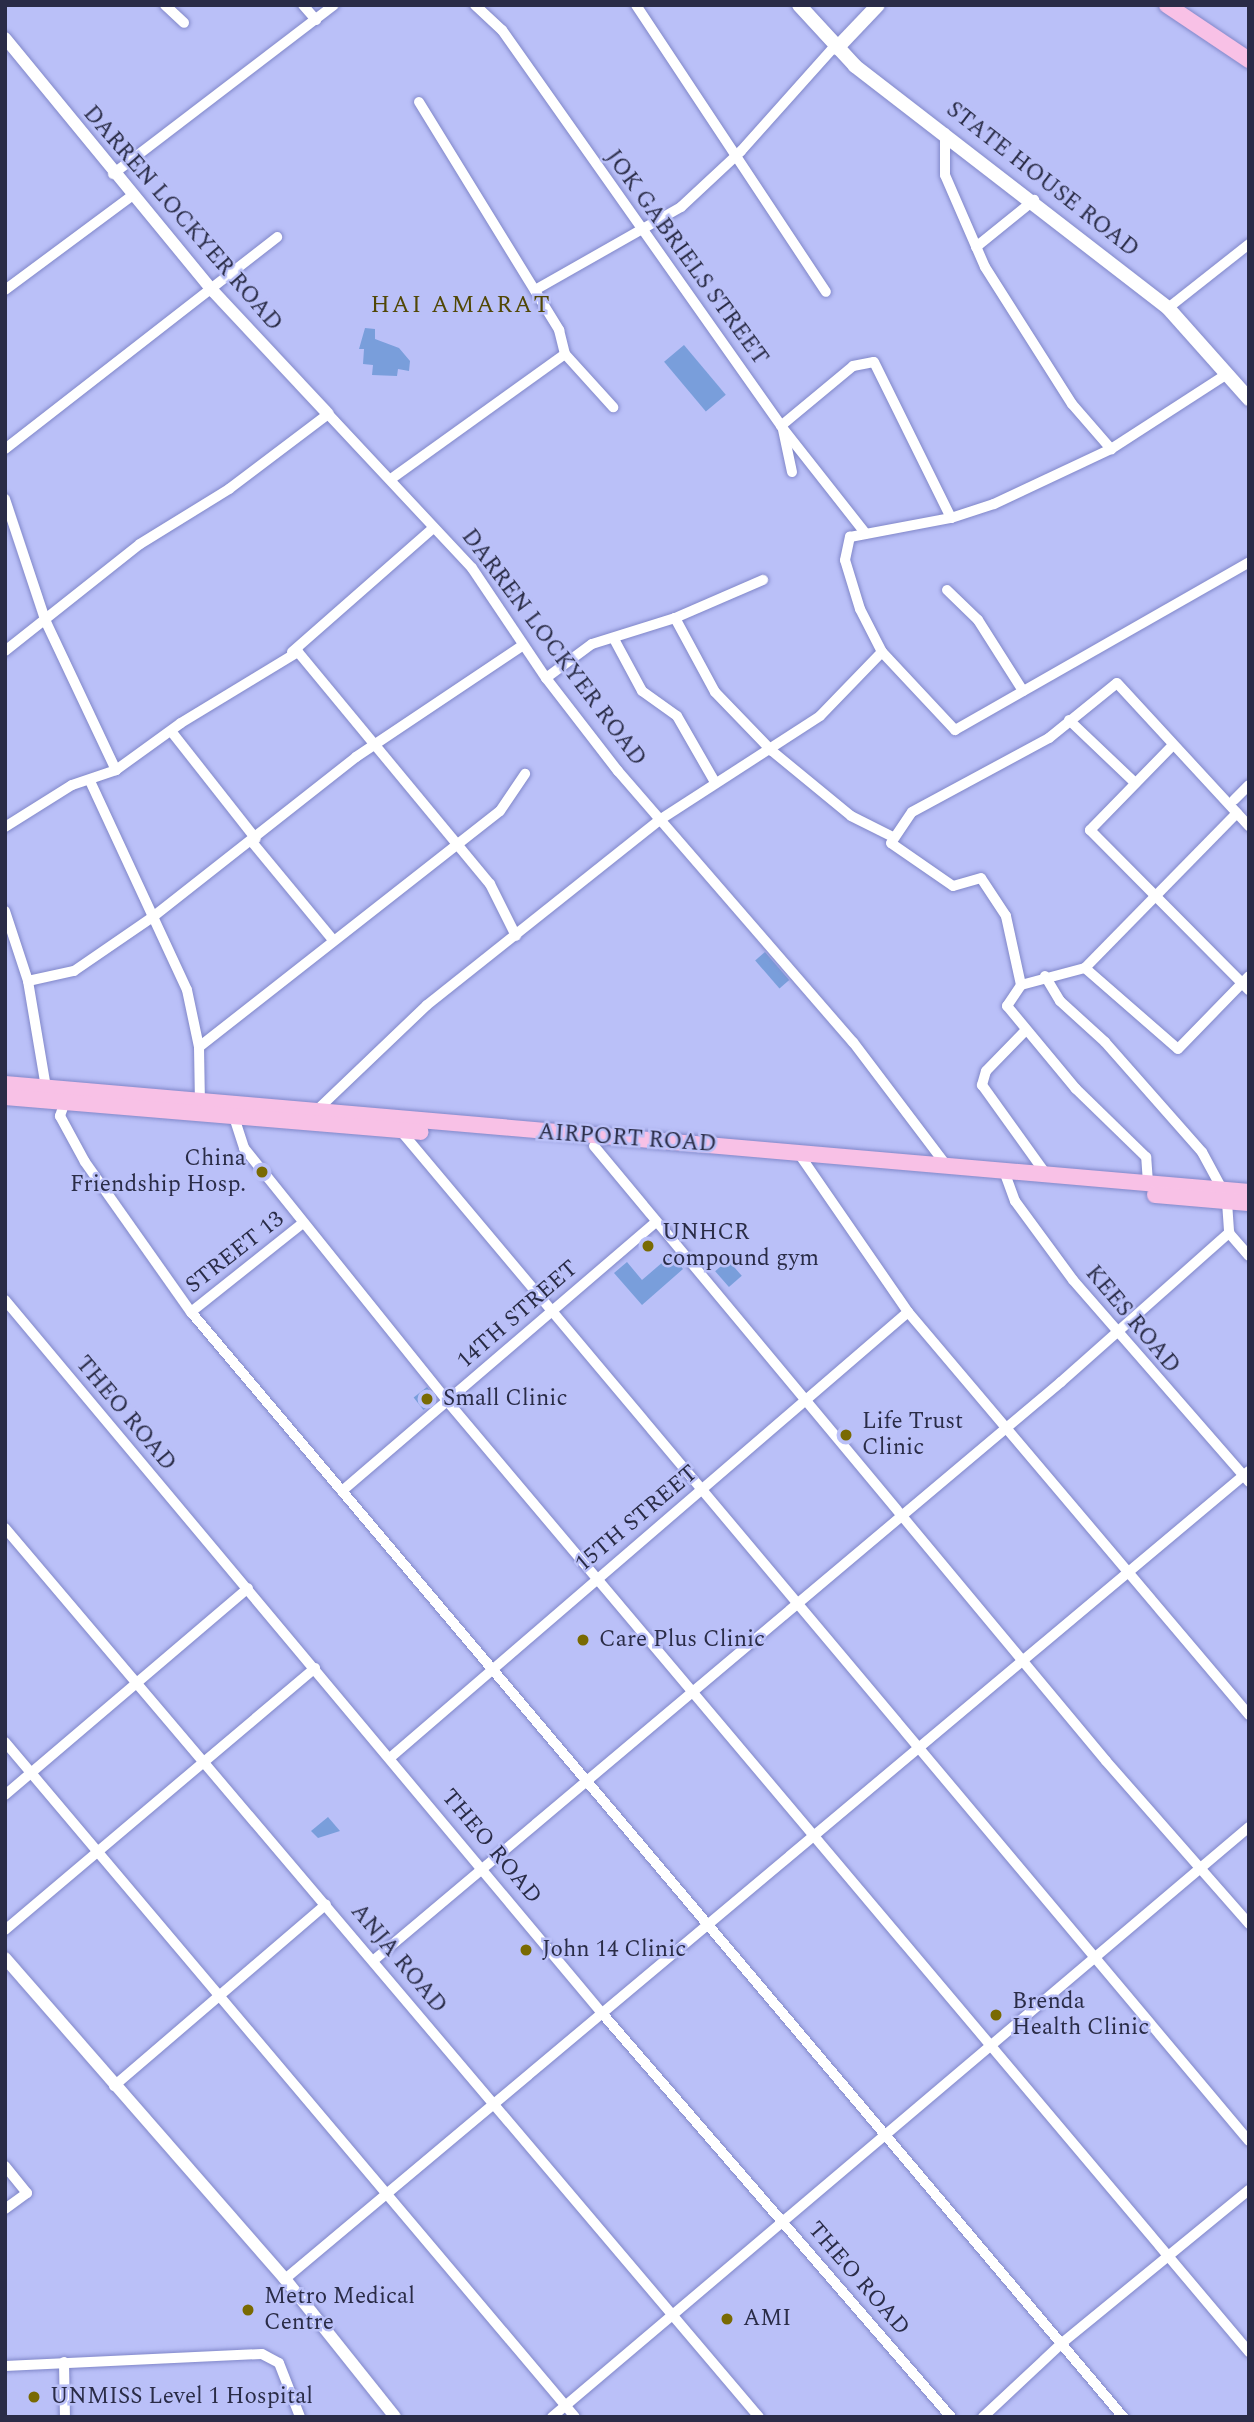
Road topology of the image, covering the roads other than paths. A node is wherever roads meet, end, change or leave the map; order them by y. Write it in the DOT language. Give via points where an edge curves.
graph roads {
  1 [pos="165,5"];
  2 [pos="303,5"];
  3 [pos="334,5"];
  4 [pos="475,5"];
  5 [pos="636,5"];
  6 [pos="799,5"];
  7 [pos="878,5"];
  8 [pos="1167,5"];
  9 [pos="316,20"];
  10 [pos="184,23"];
  11 [pos="5,38"];
  12 [pos="836,47"];
  13 [pos="1249,60"];
  14 [pos="419,102"];
  15 [pos="945,133"];
  16 [pos="734,158"];
  17 [pos="113,174"];
  18 [pos="133,195"];
  19 [pos="1034,200"];
  20 [pos="642,227"];
  21 [pos="277,237"];
  22 [pos="1249,244"];
  23 [pos="976,247"];
  24 [pos="5,290"];
  25 [pos="536,290"];
  26 [pos="213,291"];
  27 [pos="826,292"];
  28 [pos="1168,308"];
  29 [pos="565,354"];
  30 [pos="1224,376"];
  31 [pos="1249,399"];
  32 [pos="613,407"];
  33 [pos="328,414"];
  34 [pos="5,449"];
  35 [pos="1111,449"];
  36 [pos="792,472"];
  37 [pos="391,479"];
  38 [pos="5,499"];
  39 [pos="951,519"];
  40 [pos="433,528"];
  41 [pos="866,534"];
  42 [pos="1249,562"];
  43 [pos="763,580"];
  44 [pos="947,590"];
  45 [pos="675,618"];
  46 [pos="46,622"];
  47 [pos="614,639"];
  48 [pos="522,646"];
  49 [pos="5,651"];
  50 [pos="882,652"];
  51 [pos="292,653"];
  52 [pos="546,678"];
  53 [pos="1023,691"];
  54 [pos="1069,720"];
  55 [pos="171,731"];
  56 [pos="1173,745"];
  57 [pos="373,746"];
  58 [pos="772,751"];
  59 [pos="116,770"];
  60 [pos="525,774"];
  61 [pos="90,781"];
  62 [pos="1133,781"];
  63 [pos="715,782"];
  64 [pos="1249,785"];
  65 [pos="1234,800"];
  66 [pos="1237,813"];
  67 [pos="661,819"];
  68 [pos="1249,826"];
  69 [pos="5,827"];
  70 [pos="891,836"];
  71 [pos="254,841"];
  72 [pos="454,844"];
  73 [pos="1152,898"];
  74 [pos="5,911"];
  75 [pos="154,916"];
  76 [pos="516,936"];
  77 [pos="333,940"];
  78 [pos="1085,968"];
  79 [pos="1045,976"];
  80 [pos="28,981"];
  81 [pos="1246,983"];
  82 [pos="1021,985"];
  83 [pos="1024,1032"];
  84 [pos="199,1047"];
  85 [pos="5,1084"];
  86 [pos="46,1087"];
  87 [pos="5,1097"];
  88 [pos="65,1102"];
  89 [pos="200,1103"];
  90 [pos="316,1111"];
  91 [pos="234,1117"];
  92 [pos="399,1125"];
  93 [pos="594,1146"];
  94 [pos="799,1157"];
  95 [pos="946,1165"];
  96 [pos="1046,1175"];
  97 [pos="1006,1176"];
  98 [pos="1149,1183"];
  99 [pos="1249,1192"];
  100 [pos="1225,1196"];
  101 [pos="1249,1203"];
  102 [pos="656,1222"];
  103 [pos="303,1223"];
  104 [pos="1229,1233"];
  105 [pos="1249,1256"];
  106 [pos="5,1300"];
  107 [pos="552,1308"];
  108 [pos="191,1312"];
  109 [pos="908,1312"];
  110 [pos="1117,1334"];
  111 [pos="807,1401"];
  112 [pos="448,1402"];
  113 [pos="1004,1430"];
  114 [pos="1247,1477"];
  115 [pos="342,1491"];
  116 [pos="699,1492"];
  117 [pos="903,1515"];
  118 [pos="5,1528"];
  119 [pos="1126,1576"];
  120 [pos="596,1578"];
  121 [pos="248,1588"];
  122 [pos="797,1604"];
  123 [pos="1026,1661"];
  124 [pos="315,1668"];
  125 [pos="493,1668"];
  126 [pos="139,1684"];
  127 [pos="693,1690"];
  128 [pos="1249,1715"];
  129 [pos="5,1742"];
  130 [pos="915,1748"];
  131 [pos="391,1757"];
  132 [pos="205,1762"];
  133 [pos="31,1773"];
  134 [pos="587,1778"];
  135 [pos="5,1795"];
  136 [pos="1249,1828"];
  137 [pos="813,1834"];
  138 [pos="99,1852"];
  139 [pos="1202,1867"];
  140 [pos="484,1868"];
  141 [pos="326,1904"];
  142 [pos="706,1923"];
  143 [pos="1249,1924"];
  144 [pos="5,1930"];
  145 [pos="1096,1954"];
  146 [pos="5,1958"];
  147 [pos="374,1961"];
  148 [pos="221,1995"];
  149 [pos="601,2012"];
  150 [pos="990,2047"];
  151 [pos="114,2086"];
  152 [pos="496,2103"];
  153 [pos="885,2135"];
  154 [pos="1249,2141"];
  155 [pos="5,2166"];
  156 [pos="1249,2190"];
  157 [pos="389,2191"];
  158 [pos="5,2209"];
  159 [pos="783,2222"];
  160 [pos="1172,2256"];
  161 [pos="285,2279"];
  162 [pos="675,2313"];
  163 [pos="1062,2343"];
  164 [pos="1249,2352"];
  165 [pos="65,2362"];
  166 [pos="5,2365"];
  167 [pos="565,2405"];
  168 [pos="65,2417"];
  169 [pos="299,2417"];
  170 [pos="395,2417"];
  171 [pos="552,2417"];
  172 [pos="575,2417"];
  173 [pos="759,2417"];
  174 [pos="951,2417"];
  175 [pos="983,2417"];
  176 [pos="1123,2417"];
  1 -- 10 [label="street"];
  2 -- 9 [label="street"];
  3 -- 9 [label="street"];
  4 -- 20 [label="street, JOK GABRIELS STREET" via="502,30"];
  5 -- 16 [label="street"];
  6 -- 12 [label="main road, STATE HOUSE ROAD"];
  7 -- 12 [label="main road"];
  8 -- 13 [label="main road"];
  9 -- 17 [label="street"];
  11 -- 17 [label="street, DARREN LOCKYER ROAD"];
  12 -- 15 [label="main road, STATE HOUSE ROAD"];
  12 -- 16 [label="street"];
  14 -- 25 [label="street"];
  15 -- 19 [label="main road, STATE HOUSE ROAD"];
  15 -- 23 [label="street" via="945,175"];
  16 -- 20 [label="street" via="681,207"];
  16 -- 27 [label="street"];
  17 -- 18 [label="street, DARREN LOCKYER ROAD"];
  18 -- 24 [label="street"];
  18 -- 26 [label="street, DARREN LOCKYER ROAD"];
  19 -- 23 [label="street"];
  19 -- 28 [label="main road, STATE HOUSE ROAD"];
  20 -- 25 [label="street"];
  20 -- 41 [label="street, JOK GABRIELS STREET" via="781,426"];
  21 -- 26 [label="street"];
  22 -- 28 [label="street"];
  23 -- 35 [label="street" via="1072,404"];
  25 -- 29 [label="street" via="559,330"];
  26 -- 33 [label="street, DARREN LOCKYER ROAD"];
  26 -- 34 [label="street"];
  28 -- 30 [label="main road, STATE HOUSE ROAD"];
  29 -- 32 [label="street"];
  29 -- 37 [label="street"];
  30 -- 31 [label="main road, STATE HOUSE ROAD"];
  30 -- 35 [label="street"];
  33 -- 37 [label="street, DARREN LOCKYER ROAD"];
  33 -- 46 [label="street" via="229,488 140,544"];
  35 -- 39 [label="street"];
  36 -- 39 [label="street" via="782,425 853,366 874,362"];
  37 -- 48 [label="street, DARREN LOCKYER ROAD" via="472,568"];
  38 -- 46 [label="street"];
  39 -- 41 [label="street"];
  40 -- 51 [label="street"];
  41 -- 50 [label="street" via="850,537 845,560 860,610"];
  42 -- 53 [label="street"];
  43 -- 45 [label="street"];
  44 -- 53 [label="street" via="978,620"];
  45 -- 47 [label="street"];
  45 -- 58 [label="street" via="715,692"];
  46 -- 49 [label="street"];
  46 -- 59 [label="street"];
  47 -- 52 [label="street" via="592,644"];
  47 -- 63 [label="street" via="642,691 677,716"];
  48 -- 52 [label="street, DARREN LOCKYER ROAD"];
  48 -- 57 [label="street"];
  50 -- 53 [label="street" via="955,730"];
  50 -- 58 [label="street" via="820,716"];
  51 -- 55 [label="street"];
  51 -- 57 [label="street" via="304,653"];
  52 -- 67 [label="street, DARREN LOCKYER ROAD"];
  54 -- 56 [label="street" via="1117,683"];
  54 -- 62 [label="street"];
  54 -- 70 [label="street" via="1049,738 918,808"];
  55 -- 59 [label="street"];
  55 -- 71 [label="street"];
  56 -- 62 [label="street"];
  56 -- 66 [label="street"];
  57 -- 71 [label="street"];
  57 -- 72 [label="street"];
  58 -- 63 [label="street"];
  58 -- 70 [label="street" via="850,816"];
  59 -- 61 [label="street"];
  60 -- 72 [label="street" via="504,806"];
  61 -- 69 [label="street" via="72,785"];
  61 -- 75 [label="street"];
  62 -- 73 [label="street" via="1090,830"];
  63 -- 67 [label="street"];
  64 -- 65 [label="street"];
  66 -- 68 [label="street"];
  66 -- 73 [label="street"];
  67 -- 76 [label="street"];
  67 -- 95 [label="street, DARREN LOCKYER ROAD" via="853,1042"];
  70 -- 82 [label="street" via="903,855 953,886 981,878 1006,916"];
  71 -- 75 [label="street"];
  71 -- 77 [label="street"];
  72 -- 76 [label="street" via="490,884"];
  72 -- 77 [label="street"];
  73 -- 78 [label="street"];
  73 -- 81 [label="street"];
  74 -- 80 [label="street"];
  75 -- 80 [label="street" via="74,971"];
  75 -- 84 [label="street" via="187,990"];
  76 -- 90 [label="street" via="383,1042"];
  77 -- 84 [label="street"];
  78 -- 79 [label="street"];
  78 -- 81 [label="street" via="1178,1049"];
  79 -- 82 [label="street"];
  79 -- 100 [label="street" via="1060,1001 1105,1042 1202,1152"];
  80 -- 86 [label="street"];
  82 -- 83 [label="street" via="1007,1006"];
  83 -- 96 [label="street" via="986,1071 982,1085"];
  83 -- 98 [label="street" via="1146,1157"];
  84 -- 89 [label="street"];
  85 -- 86 [label="main road, AIRPORT ROAD"];
  86 -- 89 [label="main road, AIRPORT ROAD"];
  87 -- 88 [label="main road, AIRPORT ROAD"];
  88 -- 91 [label="main road, AIRPORT ROAD"];
  88 -- 108 [label="street" via="60,1116 85,1162"];
  89 -- 90 [label="main road, AIRPORT ROAD"];
  90 -- 92 [label="main road, AIRPORT ROAD"];
  91 -- 92 [label="main road, AIRPORT ROAD"];
  91 -- 103 [label="street" via="244,1148"];
  92 -- 93 [label="main road, AIRPORT ROAD"];
  92 -- 94 [label="main road, AIRPORT ROAD"];
  92 -- 107 [label="street"];
  93 -- 94 [label="main road, AIRPORT ROAD"];
  93 -- 102 [label="street"];
  94 -- 95 [label="main road, AIRPORT ROAD"];
  94 -- 97 [label="main road, AIRPORT ROAD"];
  94 -- 109 [label="street"];
  95 -- 97 [label="main road, AIRPORT ROAD"];
  96 -- 97 [label="main road, AIRPORT ROAD"];
  96 -- 98 [label="main road, AIRPORT ROAD"];
  97 -- 100 [label="main road, AIRPORT ROAD"];
  97 -- 110 [label="street, KEES ROAD" via="1021,1210"];
  98 -- 100 [label="main road, AIRPORT ROAD"];
  99 -- 100 [label="main road, AIRPORT ROAD"];
  100 -- 101 [label="main road, AIRPORT ROAD"];
  100 -- 104 [label="street"];
  102 -- 107 [label="street, 14TH STREET"];
  102 -- 111 [label="street"];
  103 -- 108 [label="street, STREET 13"];
  103 -- 112 [label="street"];
  104 -- 105 [label="street"];
  104 -- 110 [label="street"];
  106 -- 121 [label="street, THEO ROAD"];
  107 -- 112 [label="street, 14TH STREET"];
  107 -- 116 [label="street"];
  108 -- 115 [label="street"];
  109 -- 111 [label="street, 15TH STREET"];
  109 -- 113 [label="street"];
  110 -- 113 [label="street"];
  110 -- 114 [label="street, KEES ROAD"];
  111 -- 116 [label="street, 15TH STREET"];
  111 -- 117 [label="street"];
  112 -- 115 [label="street, 14TH STREET"];
  112 -- 120 [label="street"];
  113 -- 117 [label="street"];
  113 -- 119 [label="street"];
  114 -- 119 [label="street"];
  115 -- 125 [label="street"];
  116 -- 120 [label="street, 15TH STREET"];
  116 -- 122 [label="street"];
  117 -- 122 [label="street"];
  117 -- 123 [label="street"];
  118 -- 126 [label="street, ANJA ROAD"];
  119 -- 123 [label="street"];
  119 -- 128 [label="street"];
  120 -- 125 [label="street, 15TH STREET"];
  120 -- 127 [label="street"];
  121 -- 124 [label="street, THEO ROAD"];
  121 -- 126 [label="street"];
  122 -- 127 [label="street"];
  122 -- 130 [label="street"];
  123 -- 130 [label="street"];
  123 -- 139 [label="street"];
  124 -- 131 [label="street, THEO ROAD"];
  124 -- 132 [label="street"];
  125 -- 131 [label="street, 15TH STREET"];
  125 -- 134 [label="street"];
  126 -- 132 [label="street, ANJA ROAD"];
  126 -- 133 [label="street"];
  127 -- 134 [label="street"];
  127 -- 137 [label="street"];
  129 -- 133 [label="street"];
  130 -- 137 [label="street"];
  130 -- 145 [label="street"];
  131 -- 140 [label="street, THEO ROAD"];
  132 -- 138 [label="street"];
  132 -- 141 [label="street, ANJA ROAD"];
  133 -- 135 [label="street"];
  133 -- 138 [label="street"];
  134 -- 140 [label="street"];
  134 -- 142 [label="street"];
  136 -- 139 [label="street"];
  137 -- 142 [label="street"];
  137 -- 150 [label="street"];
  138 -- 144 [label="street"];
  138 -- 148 [label="street"];
  139 -- 143 [label="street"];
  139 -- 145 [label="street"];
  140 -- 147 [label="street"];
  140 -- 149 [label="street, THEO ROAD"];
  141 -- 147 [label="street, ANJA ROAD"];
  141 -- 148 [label="street"];
  142 -- 149 [label="street"];
  142 -- 153 [label="street"];
  145 -- 150 [label="street"];
  145 -- 154 [label="street"];
  146 -- 151 [label="street"];
  147 -- 152 [label="street, ANJA ROAD"];
  148 -- 151 [label="street"];
  148 -- 157 [label="street"];
  149 -- 152 [label="street"];
  149 -- 159 [label="street, THEO ROAD"];
  150 -- 153 [label="street"];
  150 -- 160 [label="street"];
  151 -- 161 [label="street"];
  152 -- 157 [label="street"];
  152 -- 162 [label="street, ANJA ROAD"];
  153 -- 159 [label="street"];
  153 -- 163 [label="street"];
  155 -- 158 [label="street" via="27,2193"];
  156 -- 160 [label="street"];
  157 -- 161 [label="street"];
  157 -- 167 [label="street"];
  159 -- 162 [label="street"];
  159 -- 174 [label="street, THEO ROAD"];
  160 -- 163 [label="street"];
  160 -- 164 [label="street"];
  161 -- 170 [label="street"];
  162 -- 167 [label="street"];
  162 -- 173 [label="street, ANJA ROAD"];
  163 -- 175 [label="street"];
  163 -- 176 [label="street"];
  165 -- 166 [label="street"];
  165 -- 168 [label="street"];
  165 -- 169 [label="street" via="262,2354 279,2363"];
  167 -- 171 [label="street"];
  167 -- 172 [label="street"];
}
